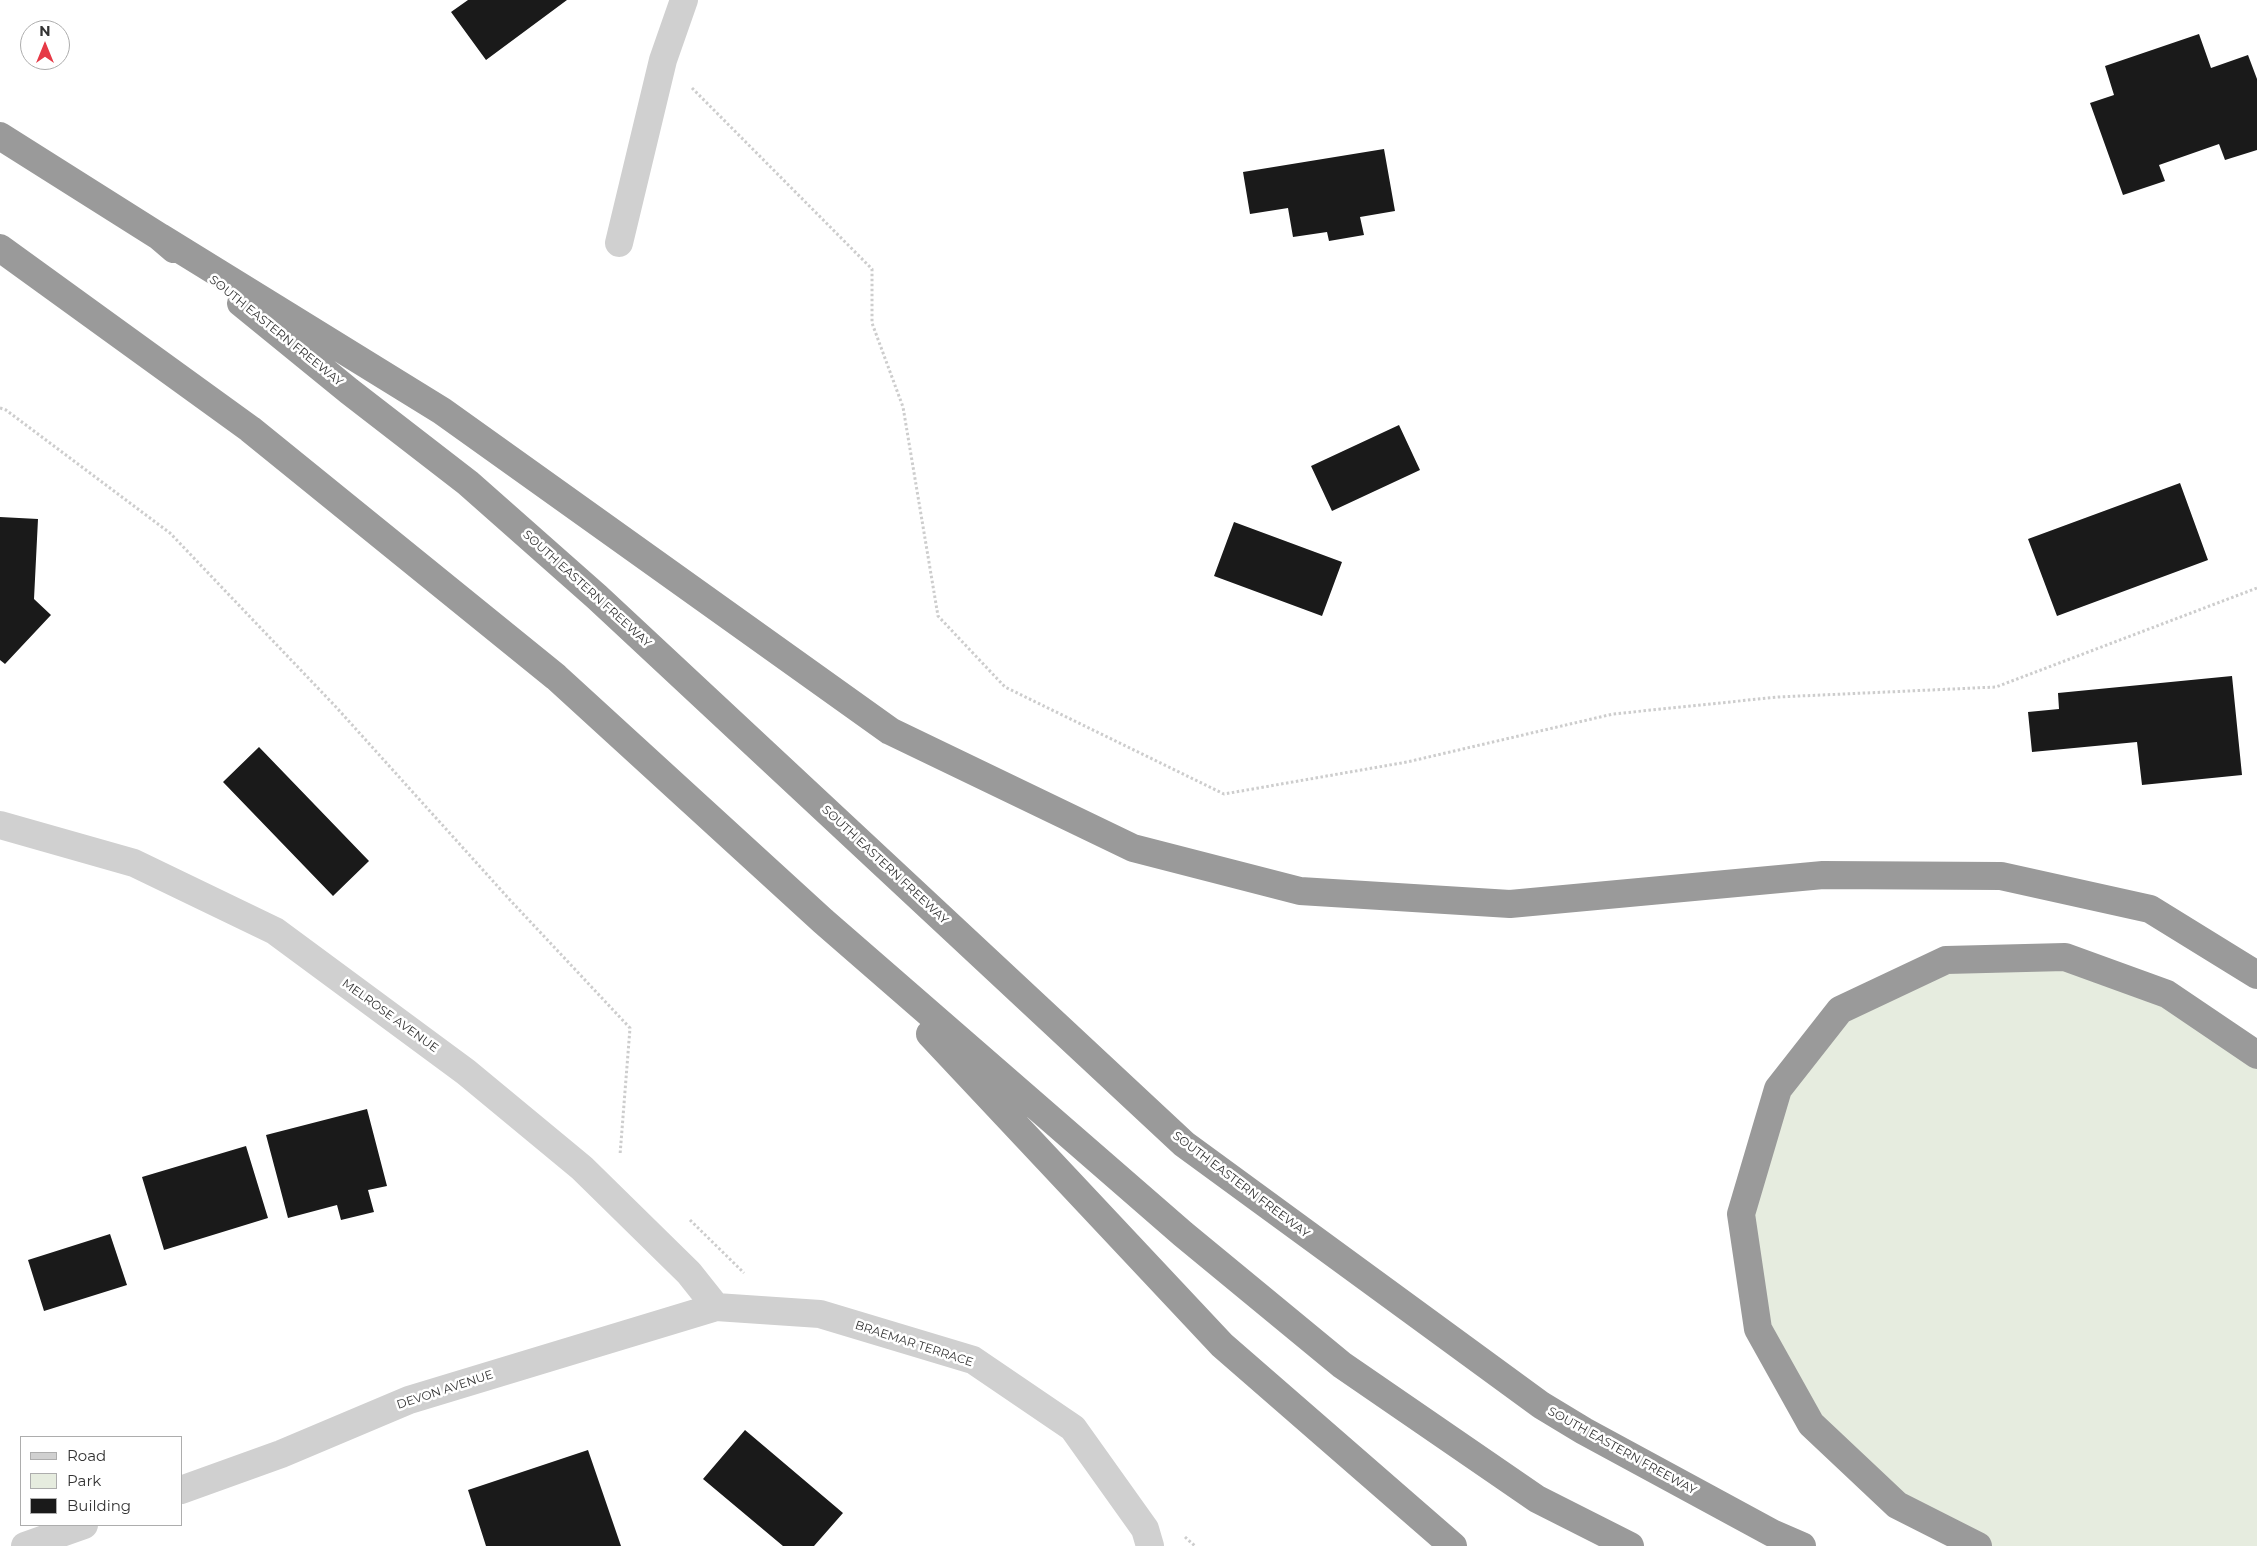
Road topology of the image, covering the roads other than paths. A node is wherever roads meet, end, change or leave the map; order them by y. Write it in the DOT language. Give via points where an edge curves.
graph roads {
  1 [pos="684,0"];
  2 [pos="0,136"];
  3 [pos="160,237"];
  4 [pos="619,243"];
  5 [pos="0,248"];
  6 [pos="0,825"];
  7 [pos="823,921"];
  8 [pos="2257,975"];
  9 [pos="2257,1055"];
  10 [pos="716,1307"];
  11 [pos="182,1490"];
  12 [pos="81,1526"];
  13 [pos="25,1546"];
  14 [pos="1150,1546"];
  15 [pos="1454,1546"];
  16 [pos="1630,1546"];
  17 [pos="1802,1546"];
  18 [pos="1978,1546"];
  1 -- 4 [label="street" via="664,60"];
  2 -- 3 [label="highway, SOUTH EASTERN FREEWAY"];
  3 -- 8 [label="highway" via="442,411 890,731 1133,848 1300,891 1510,904 1823,875 2001,876 2150,908"];
  3 -- 17 [label="highway, SOUTH EASTERN FREEWAY" via="468,483 597,596 1184,1144 1541,1405 1754,1523"];
  5 -- 7 [label="highway" via="250,429 549,671"];
  6 -- 10 [label="street, MELROSE AVENUE" via="134,863 275,931 466,1072 582,1168 689,1273"];
  7 -- 15 [label="highway" via="1222,1345"];
  7 -- 16 [label="highway" via="1183,1234 1342,1365 1537,1499"];
  9 -- 18 [label="highway" via="2167,994 2065,956 1946,960 1840,1010 1778,1089 1741,1214 1758,1329 1811,1424 1897,1505"];
  10 -- 11 [label="street, DEVON AVENUE" via="409,1400 281,1454"];
  10 -- 14 [label="street, BRAEMAR TERRACE" via="820,1314 973,1360 1072,1428 1145,1529"];
  12 -- 13 [label="street"];
}
